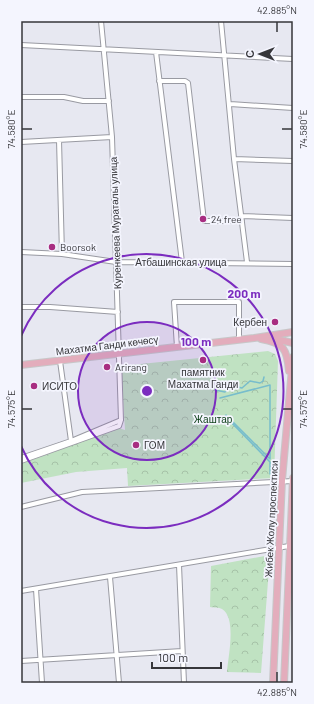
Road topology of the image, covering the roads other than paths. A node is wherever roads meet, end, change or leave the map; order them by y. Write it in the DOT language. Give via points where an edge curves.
graph roads {
  1 [pos="101,21"];
  2 [pos="221,21"];
  3 [pos="21,45"];
  4 [pos="104,49"];
  5 [pos="156,52"];
  6 [pos="226,56"];
  7 [pos="293,59"];
  8 [pos="159,81"];
  9 [pos="21,96"];
  10 [pos="109,101"];
  11 [pos="230,104"];
  12 [pos="293,108"];
  13 [pos="112,137"];
  14 [pos="59,140"];
  15 [pos="21,142"];
  16 [pos="234,159"];
  17 [pos="293,161"];
  18 [pos="241,216"];
  19 [pos="293,218"];
  20 [pos="242,221"];
  21 [pos="21,252"];
  22 [pos="62,254"];
  23 [pos="116,262"];
  24 [pos="182,262"];
  25 [pos="247,262"];
  26 [pos="293,264"];
  27 [pos="21,307"];
  28 [pos="118,312"];
  29 [pos="293,332"];
  30 [pos="266,337"];
  31 [pos="254,338"];
  32 [pos="239,340"];
  33 [pos="293,343"];
  34 [pos="177,347"];
  35 [pos="119,355"];
  36 [pos="293,356"];
  37 [pos="60,361"];
  38 [pos="21,365"];
  39 [pos="290,386"];
  40 [pos="122,420"];
  41 [pos="71,441"];
  42 [pos="21,458"];
  43 [pos="21,461"];
  44 [pos="293,479"];
  45 [pos="282,480"];
  46 [pos="21,507"];
  47 [pos="289,546"];
  48 [pos="278,547"];
  49 [pos="179,566"];
  50 [pos="110,577"];
  51 [pos="36,589"];
  52 [pos="21,591"];
  53 [pos="182,651"];
  54 [pos="118,655"];
  55 [pos="41,660"];
  56 [pos="21,661"];
  57 [pos="42,683"];
  58 [pos="120,683"];
  59 [pos="184,683"];
  60 [pos="273,683"];
  61 [pos="284,683"];
  1 -- 4 [label="street, Куренкеева Мураталы улица"];
  2 -- 6 [label="street"];
  3 -- 4 [label="street"];
  4 -- 5 [label="street"];
  4 -- 10 [label="street, Куренкеева Мураталы улица"];
  5 -- 6 [label="street"];
  5 -- 8 [label="street"];
  6 -- 7 [label="street"];
  6 -- 11 [label="street"];
  8 -- 20 [label="street" via="188,83 204,221"];
  8 -- 24 [label="street"];
  9 -- 10 [label="street"];
  10 -- 13 [label="street, Куренкеева Мураталы улица"];
  11 -- 12 [label="street"];
  11 -- 16 [label="street"];
  13 -- 14 [label="street"];
  13 -- 23 [label="street, Куренкеева Мураталы улица"];
  14 -- 15 [label="street"];
  14 -- 22 [label="street"];
  16 -- 17 [label="street"];
  16 -- 18 [label="street"];
  18 -- 19 [label="street"];
  18 -- 20 [label="street"];
  20 -- 25 [label="street"];
  21 -- 22 [label="street, Атбашинская улица"];
  22 -- 23 [label="street, Атбашинская улица"];
  23 -- 24 [label="street, Атбашинская улица"];
  23 -- 28 [label="street, Куренкеева Мураталы улица"];
  24 -- 25 [label="street, Атбашинская улица"];
  25 -- 26 [label="street, Атбашинская улица"];
  27 -- 28 [label="street"];
  28 -- 35 [label="street, Куренкеева Мураталы улица"];
  29 -- 30 [label="main road"];
  30 -- 31 [label="main road, Махатма Ганди көчөсү"];
  30 -- 33 [label="main road"];
  31 -- 32 [label="main road, Махатма Ганди көчөсү"];
  31 -- 39 [label="main road" via="278,343 285,349"];
  32 -- 34 [label="main road, Махатма Ганди көчөсү"];
  32 -- 34 [label="street" via="240,302 174,302"];
  34 -- 35 [label="main road, Махатма Ганди көчөсү"];
  35 -- 37 [label="main road, Махатма Ганди көчөсү"];
  35 -- 40 [label="street, Куренкеева Мураталы улица"];
  36 -- 39 [label="main road, Жибек Жолу проспектиси"];
  37 -- 38 [label="main road, Махатма Ганди көчөсү"];
  37 -- 41 [label="street"];
  39 -- 45 [label="main road, Жибек Жолу проспектиси"];
  40 -- 41 [label="street"];
  40 -- 43 [label="street, Куренкеева Мураталы улица" via="119,426"];
  41 -- 42 [label="street"];
  44 -- 45 [label="street"];
  44 -- 47 [label="main road, Жибек Жолу проспектиси"];
  45 -- 46 [label="street" via="82,492"];
  45 -- 48 [label="main road, Жибек Жолу проспектиси"];
  47 -- 48 [label="street"];
  47 -- 61 [label="main road, Жибек Жолу проспектиси"];
  48 -- 49 [label="street"];
  48 -- 60 [label="main road, Жибек Жолу проспектиси"];
  49 -- 50 [label="street"];
  49 -- 53 [label="street"];
  50 -- 51 [label="street"];
  50 -- 54 [label="street"];
  51 -- 52 [label="street"];
  51 -- 55 [label="street"];
  53 -- 54 [label="street"];
  53 -- 59 [label="street"];
  54 -- 55 [label="street"];
  54 -- 58 [label="street"];
  55 -- 56 [label="street"];
  55 -- 57 [label="street"];
}
